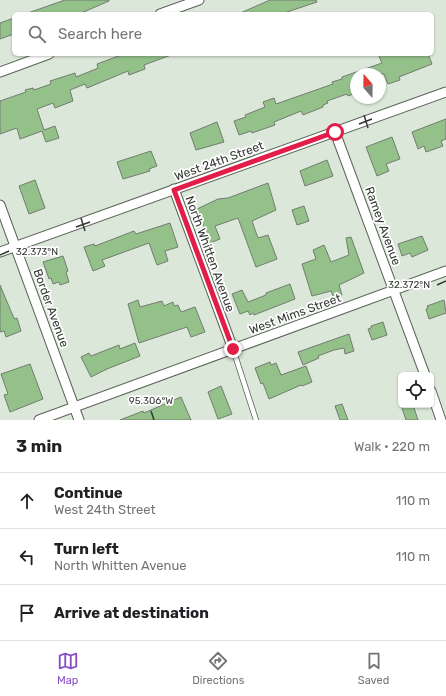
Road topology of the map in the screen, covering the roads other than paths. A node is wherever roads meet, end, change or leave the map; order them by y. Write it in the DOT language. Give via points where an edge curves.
graph roads {
  1 [pos="199,0"];
  2 [pos="166,12"];
  3 [pos="44,56"];
  4 [pos="0,72"];
  5 [pos="446,92"];
  6 [pos="335,132"];
  7 [pos="174,190"];
  8 [pos="0,205"];
  9 [pos="15,246"];
  10 [pos="0,252"];
  11 [pos="446,271"];
  12 [pos="394,290"];
  13 [pos="233,349"];
  14 [pos="424,372"];
  15 [pos="434,399"];
  16 [pos="74,407"];
  17 [pos="39,420"];
  18 [pos="79,420"];
  19 [pos="256,420"];
  20 [pos="442,420"];
  1 -- 2 [label="street"];
  3 -- 4 [label="street"];
  5 -- 6 [label="street, West 24th Street"];
  6 -- 7 [label="street, West 24th Street"];
  6 -- 12 [label="street, Ramey Avenue"];
  7 -- 9 [label="street, West 24th Street"];
  7 -- 13 [label="street, North Whitten Avenue"];
  8 -- 9 [label="street, Border Avenue"];
  9 -- 10 [label="street, West 24th Street"];
  9 -- 16 [label="street, Border Avenue"];
  11 -- 12 [label="street, West Mims Street"];
  12 -- 13 [label="street, West Mims Street"];
  12 -- 14 [label="street, Ramey Avenue"];
  13 -- 16 [label="street, West Mims Street"];
  13 -- 19 [label="lane"];
  15 -- 20 [label="street"];
  16 -- 17 [label="street, West Mims Street"];
  16 -- 18 [label="street, Border Avenue"];
}
